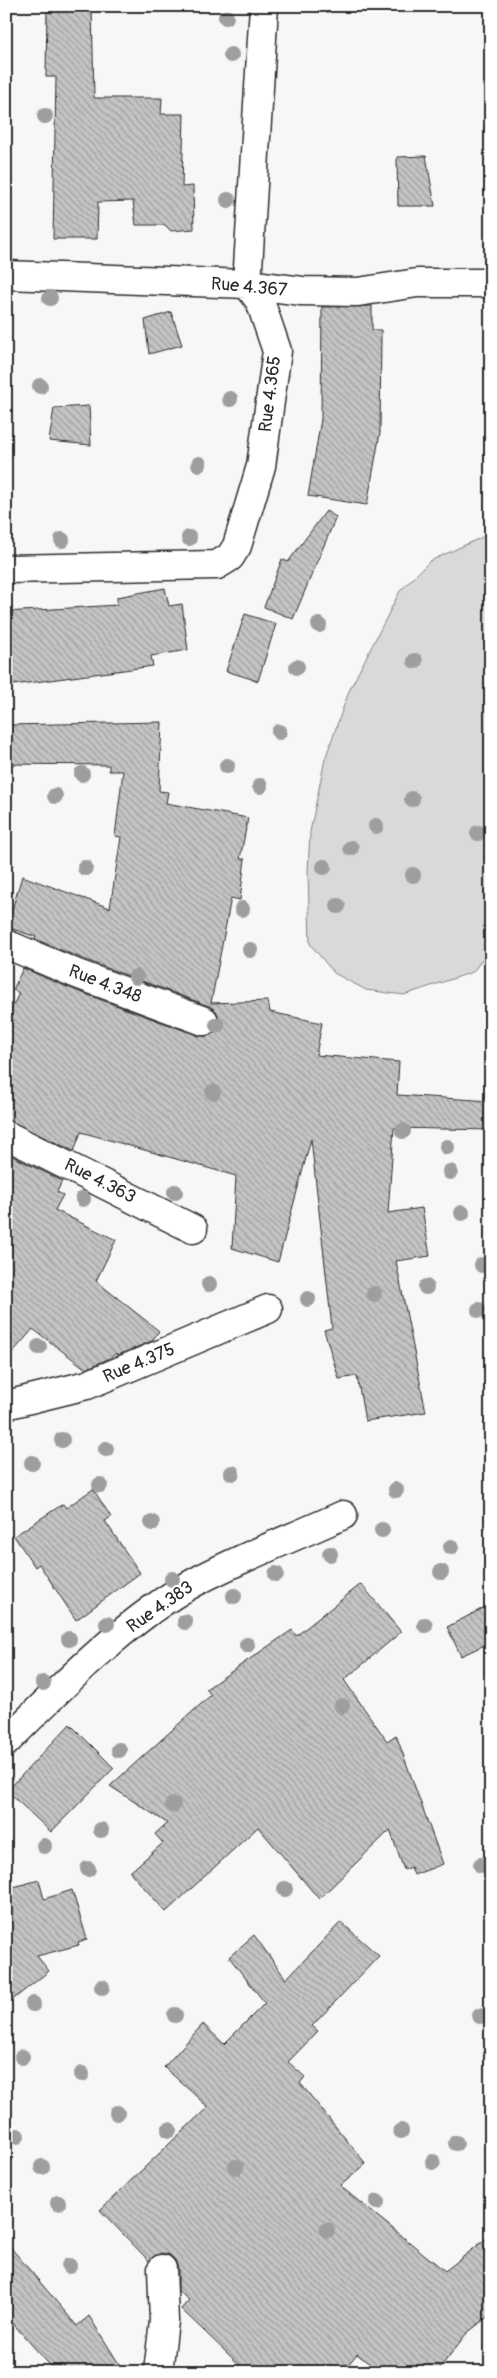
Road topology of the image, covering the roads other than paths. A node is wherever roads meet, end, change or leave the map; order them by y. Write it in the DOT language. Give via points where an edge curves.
graph roads {
  1 [pos="264,6"];
  2 [pos="6,275"];
  3 [pos="247,284"];
  4 [pos="491,284"];
  5 [pos="6,569"];
  6 [pos="6,944"];
  7 [pos="204,1022"];
  8 [pos="6,1135"];
  9 [pos="193,1229"];
  10 [pos="268,1308"];
  11 [pos="6,1405"];
  12 [pos="343,1516"];
  13 [pos="6,1742"];
  14 [pos="162,2269"];
  15 [pos="158,2372"];
  1 -- 3 [label="street"];
  2 -- 3 [label="street, Rue 4.367"];
  3 -- 4 [label="street, Rue 4.367" via="302,291 358,292 417,283"];
  3 -- 5 [label="street, Rue 4.365" via="260,301 278,351 261,466 237,546 230,557 217,565"];
  6 -- 7 [label="street, Rue 4.348"];
  8 -- 9 [label="street, Rue 4.363"];
  10 -- 11 [label="street, Rue 4.375" via="87,1386"];
  12 -- 13 [label="street, Rue 4.383" via="197,1581 142,1617 62,1686"];
  14 -- 15 [label="street" via="164,2321"];
}
